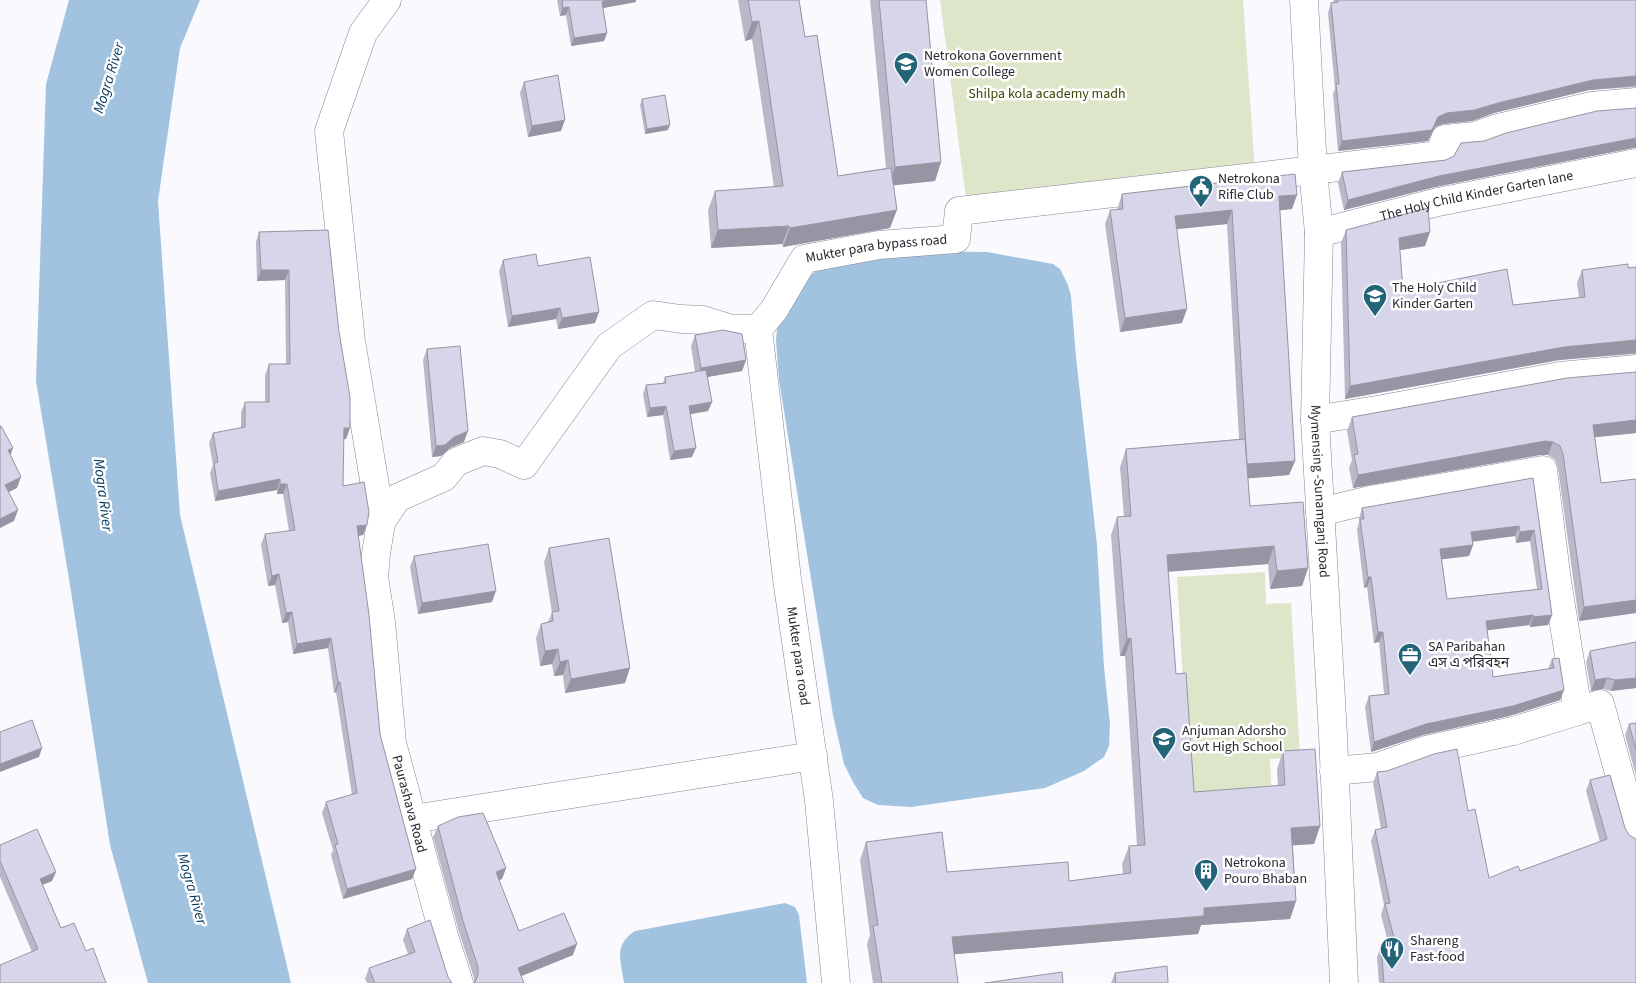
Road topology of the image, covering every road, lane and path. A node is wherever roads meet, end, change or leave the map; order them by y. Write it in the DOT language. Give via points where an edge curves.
graph roads {
  1 [pos="387,0"];
  2 [pos="1304,0"];
  3 [pos="1636,102"];
  4 [pos="1636,163"];
  5 [pos="1313,170"];
  6 [pos="1319,233"];
  7 [pos="758,328"];
  8 [pos="1636,369"];
  9 [pos="1315,420"];
  10 [pos="1320,512"];
  11 [pos="381,522"];
  12 [pos="1578,711"];
  13 [pos="812,756"];
  14 [pos="1334,771"];
  15 [pos="413,819"];
  16 [pos="1634,824"];
  17 [pos="458,983"];
  18 [pos="836,983"];
  19 [pos="1344,983"];
  1 -- 11 [label="street" via="363,33 329,132 351,341"];
  2 -- 5 [label="street, Mymensing -Sunamganj Road"];
  3 -- 5 [label="street" via="1591,106 1475,136 1445,139 1440,155"];
  4 -- 6 [label="street, The Holy Child Kinder Garten lane" via="1438,202"];
  5 -- 6 [label="street, Mymensing -Sunamganj Road"];
  5 -- 7 [label="street, Mukter para bypass road" via="959,211 956,239 878,246 804,259 774,310"];
  6 -- 9 [label="street, Mymensing -Sunamganj Road"];
  7 -- 11 [label="street" via="732,329 703,320 653,315 609,346 524,465 500,454 483,451 456,462 444,476 397,498"];
  7 -- 13 [label="street, Mukter para road" via="787,579"];
  8 -- 9 [label="street" via="1560,376"];
  9 -- 10 [label="street, Mymensing -Sunamganj Road"];
  10 -- 12 [label="street" via="1370,500 1543,470"];
  10 -- 14 [label="street, Mymensing -Sunamganj Road"];
  11 -- 15 [label="street, Paurashava Road" via="374,577 392,743"];
  12 -- 14 [label="street" via="1513,731 1426,750 1378,767"];
  12 -- 16 [label="street" via="1600,704"];
  13 -- 15 [label="street"];
  13 -- 18 [label="street, Mukter para road"];
  14 -- 19 [label="street, Mymensing -Sunamganj Road"];
  15 -- 17 [label="street, Paurashava Road"];
}
